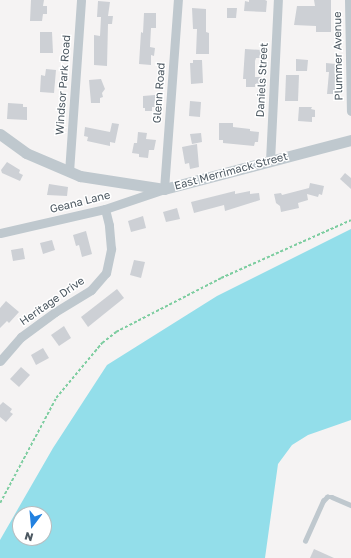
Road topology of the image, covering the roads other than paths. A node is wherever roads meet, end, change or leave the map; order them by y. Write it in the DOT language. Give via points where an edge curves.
graph roads {
  1 [pos="81,0"];
  2 [pos="178,0"];
  3 [pos="278,0"];
  4 [pos="349,0"];
  5 [pos="351,110"];
  6 [pos="0,134"];
  7 [pos="351,140"];
  8 [pos="270,161"];
  9 [pos="69,172"];
  10 [pos="164,189"];
  11 [pos="106,209"];
  12 [pos="0,233"];
  13 [pos="0,361"];
  14 [pos="351,505"];
  15 [pos="305,541"];
  1 -- 9 [label="street, Windsor Park Road"];
  2 -- 10 [label="street, Glenn Road"];
  3 -- 8 [label="street, Daniels Street"];
  4 -- 5 [label="street, Plummer Avenue"];
  6 -- 9 [label="street, East Merrimack Street" via="26,153"];
  7 -- 8 [label="street, East Merrimack Street"];
  8 -- 10 [label="street, East Merrimack Street"];
  9 -- 10 [label="street, East Merrimack Street"];
  10 -- 11 [label="street, Geana Lane"];
  11 -- 12 [label="street, Geana Lane"];
  11 -- 13 [label="street, Heritage Drive" via="111,249 106,273 90,290 21,337"];
  14 -- 15 [label="lane" via="327,497"];
}
